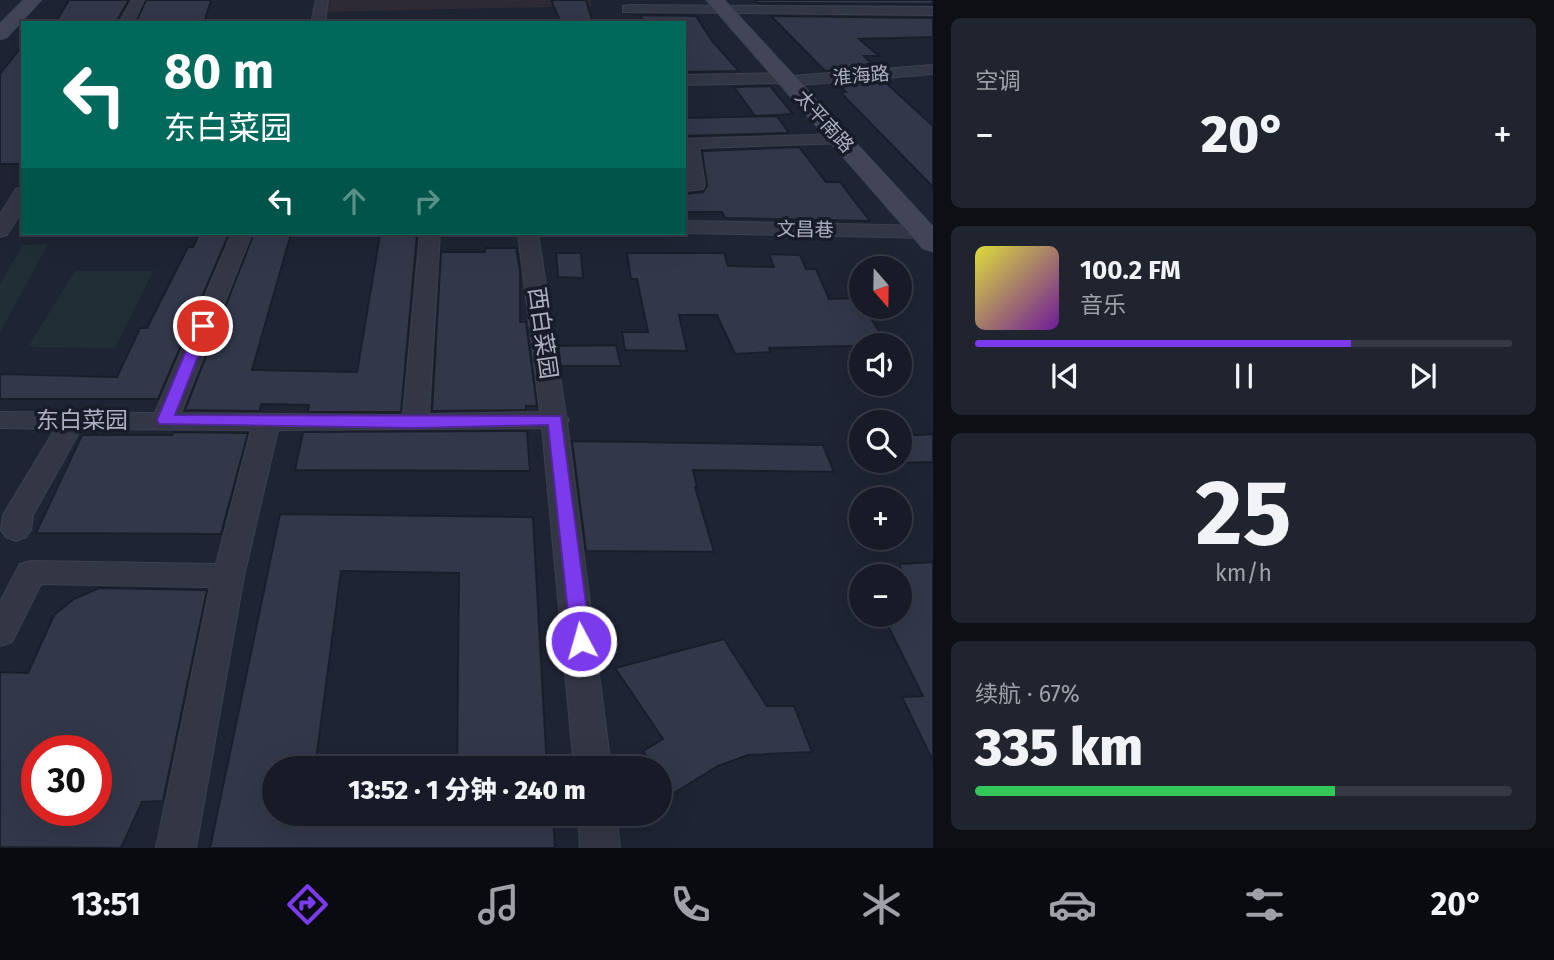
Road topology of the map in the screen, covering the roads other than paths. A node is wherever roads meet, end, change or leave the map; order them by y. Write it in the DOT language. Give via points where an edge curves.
graph roads {
  1 [pos="33,0"];
  2 [pos="138,0"];
  3 [pos="322,0"];
  4 [pos="719,4"];
  5 [pos="626,11"];
  6 [pos="933,11"];
  7 [pos="126,21"];
  8 [pos="318,21"];
  9 [pos="0,34"];
  10 [pos="933,69"];
  11 [pos="787,79"];
  12 [pos="686,80"];
  13 [pos="841,139"];
  14 [pos="688,151"];
  15 [pos="686,185"];
  16 [pos="21,197"];
  17 [pos="7,223"];
  18 [pos="686,226"];
  19 [pos="241,235"];
  20 [pos="430,235"];
  21 [pos="528,235"];
  22 [pos="930,235"];
  23 [pos="0,420"];
  24 [pos="73,420"];
  25 [pos="165,420"];
  26 [pos="267,420"];
  27 [pos="556,420"];
  28 [pos="415,423"];
  29 [pos="16,530"];
  30 [pos="228,576"];
  31 [pos="0,633"];
  32 [pos="592,756"];
  33 [pos="598,826"];
  34 [pos="176,848"];
  35 [pos="600,848"];
  1 -- 9 [label="main road"];
  2 -- 7 [label="street"];
  3 -- 8 [label="street"];
  4 -- 5 [label="street"];
  4 -- 6 [label="street"];
  4 -- 11 [label="main road, 太平南路"];
  10 -- 11 [label="street, 淮海路"];
  11 -- 12 [label="street, 淮海路"];
  11 -- 13 [label="main road, 太平南路"];
  13 -- 14 [label="street"];
  13 -- 22 [label="main road, 太平南路"];
  14 -- 15 [label="street" via="696,185"];
  16 -- 17 [label="street"];
  18 -- 22 [label="street, 文昌巷"];
  19 -- 25 [label="street"];
  20 -- 28 [label="street"];
  21 -- 27 [label="street, 西白菜园"];
  23 -- 24 [label="street, 东白菜园"];
  24 -- 25 [label="street, 东白菜园"];
  24 -- 29 [label="street" via="18,515"];
  25 -- 26 [label="street, 东白菜园"];
  26 -- 28 [label="street, 东白菜园"];
  26 -- 30 [label="street"];
  27 -- 28 [label="street, 东白菜园"];
  27 -- 32 [label="street, 西白菜园"];
  30 -- 31 [label="street" via="31,572"];
  30 -- 34 [label="street"];
  33 -- 35 [label="street"];
}
